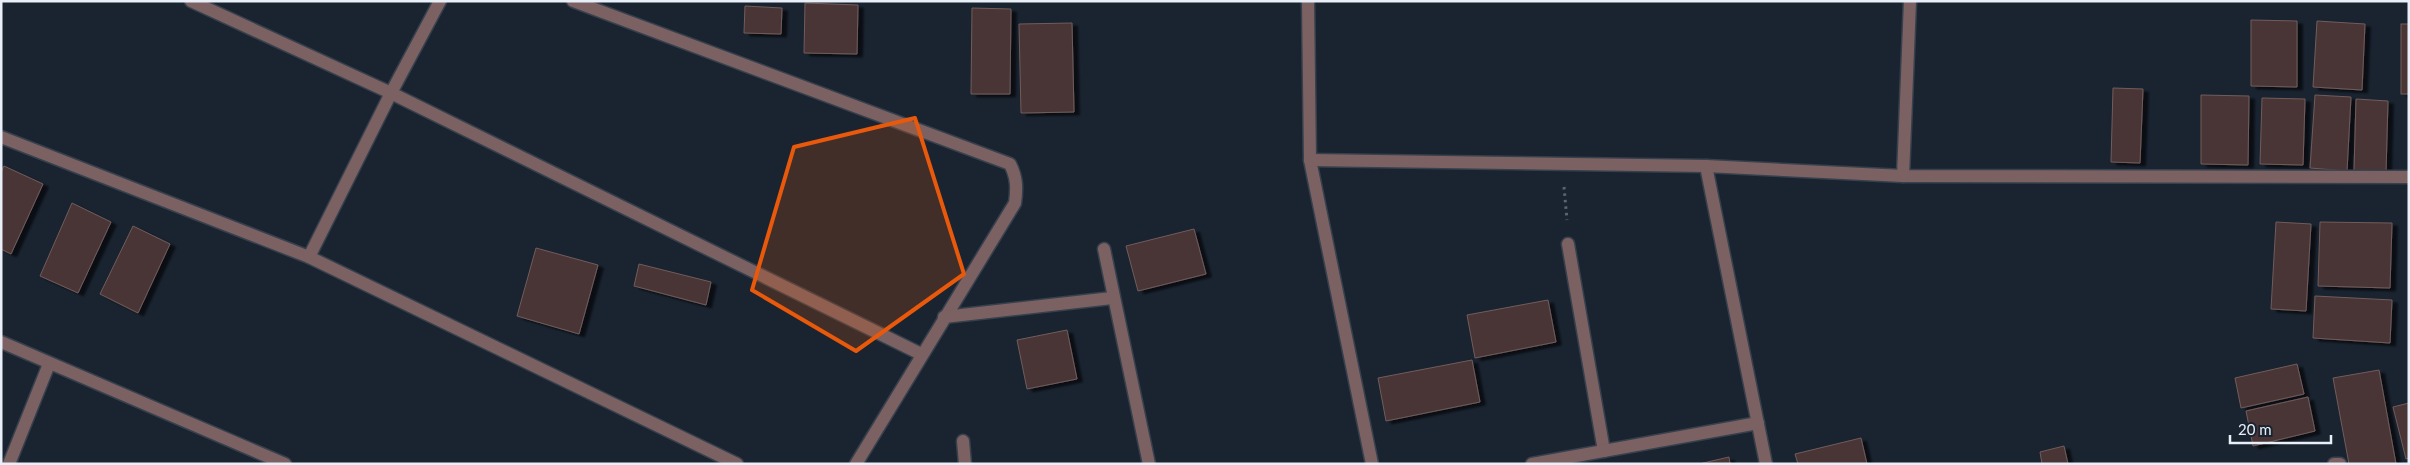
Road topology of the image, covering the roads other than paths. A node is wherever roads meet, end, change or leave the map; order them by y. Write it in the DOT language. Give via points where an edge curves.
graph roads {
  1 [pos="191,1"];
  2 [pos="440,1"];
  3 [pos="572,1"];
  4 [pos="1308,1"];
  5 [pos="1910,1"];
  6 [pos="391,92"];
  7 [pos="1,137"];
  8 [pos="1310,160"];
  9 [pos="1706,166"];
  10 [pos="1903,176"];
  11 [pos="2409,177"];
  12 [pos="1568,244"];
  13 [pos="1104,249"];
  14 [pos="310,258"];
  15 [pos="1112,298"];
  16 [pos="944,317"];
  17 [pos="1,342"];
  18 [pos="921,354"];
  19 [pos="50,364"];
  20 [pos="1758,423"];
  21 [pos="963,441"];
  22 [pos="1604,451"];
  23 [pos="9,464"];
  24 [pos="285,464"];
  25 [pos="737,464"];
  26 [pos="856,464"];
  27 [pos="965,464"];
  28 [pos="1149,464"];
  29 [pos="1372,464"];
  30 [pos="1532,464"];
  31 [pos="1766,464"];
  32 [pos="2334,464"];
  33 [pos="2340,464"];
  1 -- 6 [label="street"];
  2 -- 6 [label="street"];
  3 -- 16 [label="street" via="1010,164 1016,182 1014,203"];
  4 -- 8 [label="street"];
  5 -- 10 [label="street"];
  6 -- 14 [label="street"];
  6 -- 18 [label="street"];
  7 -- 14 [label="street"];
  8 -- 9 [label="street"];
  8 -- 29 [label="street"];
  9 -- 10 [label="street"];
  9 -- 20 [label="street"];
  10 -- 11 [label="street"];
  12 -- 22 [label="street"];
  13 -- 15 [label="street"];
  14 -- 25 [label="street"];
  15 -- 16 [label="street"];
  15 -- 28 [label="street"];
  16 -- 18 [label="street"];
  17 -- 19 [label="street"];
  18 -- 26 [label="street"];
  19 -- 23 [label="street"];
  19 -- 24 [label="street"];
  20 -- 22 [label="street"];
  20 -- 31 [label="street"];
  21 -- 27 [label="street"];
  22 -- 30 [label="street"];
  32 -- 33 [label="street"];
}
